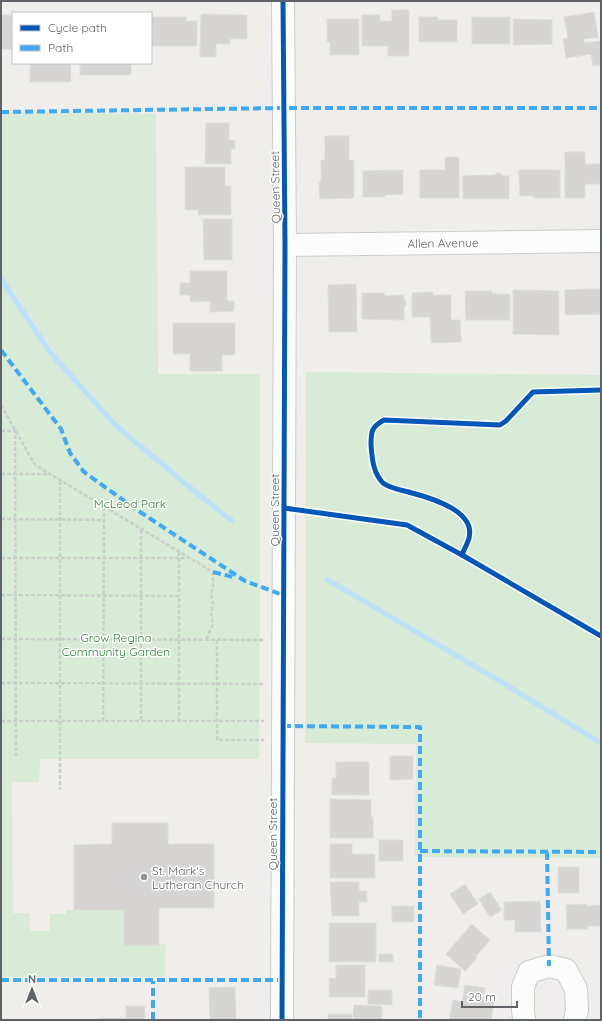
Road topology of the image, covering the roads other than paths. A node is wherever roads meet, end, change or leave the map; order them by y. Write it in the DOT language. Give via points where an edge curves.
graph roads {
  1 [pos="283,1"];
  2 [pos="601,242"];
  3 [pos="285,245"];
  4 [pos="282,1020"];
  5 [pos="524,1020"];
  6 [pos="575,1020"];
  1 -- 3 [label="street, Queen Street"];
  2 -- 3 [label="street, Allen Avenue"];
  3 -- 4 [label="street, Queen Street"];
  5 -- 6 [label="street" via="523,987 529,972 549,966 566,970 576,989"];
}
